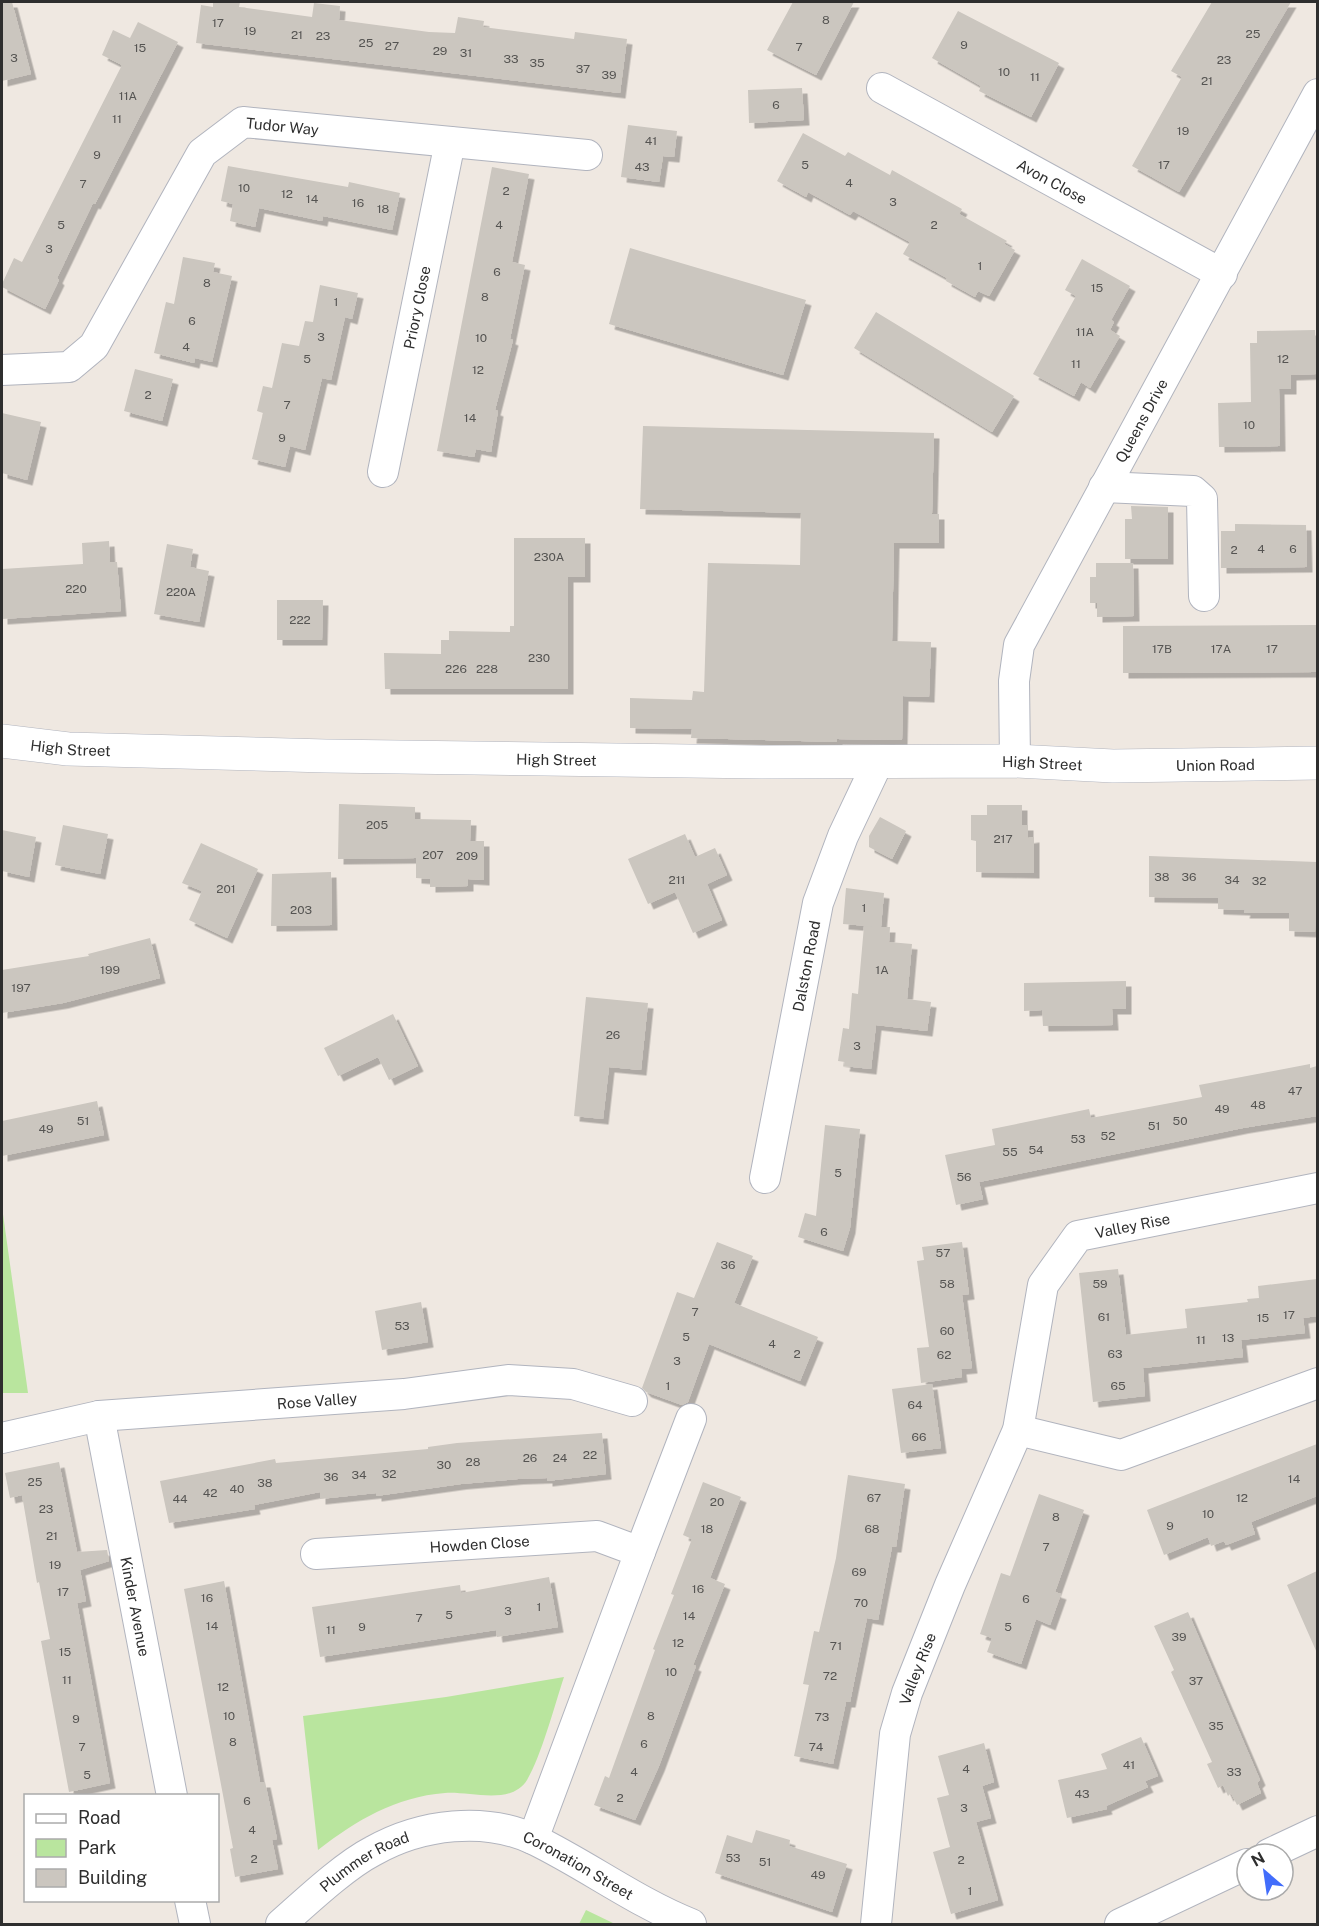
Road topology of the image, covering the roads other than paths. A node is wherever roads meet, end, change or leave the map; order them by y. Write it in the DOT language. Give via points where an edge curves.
graph roads {
  1 [pos="882,88"];
  2 [pos="1317,94"];
  3 [pos="450,142"];
  4 [pos="587,155"];
  5 [pos="1222,274"];
  6 [pos="2,370"];
  7 [pos="383,472"];
  8 [pos="1104,487"];
  9 [pos="1204,596"];
  10 [pos="2,741"];
  11 [pos="1015,761"];
  12 [pos="878,762"];
  13 [pos="1317,763"];
  14 [pos="1113,766"];
  15 [pos="765,1178"];
  16 [pos="1317,1188"];
  17 [pos="1317,1383"];
  18 [pos="632,1401"];
  19 [pos="99,1416"];
  20 [pos="691,1419"];
  21 [pos="1018,1430"];
  22 [pos="2,1438"];
  23 [pos="640,1552"];
  24 [pos="316,1554"];
  25 [pos="172,1794"];
  26 [pos="460,1824"];
  27 [pos="1317,1831"];
  28 [pos="533,1839"];
  29 [pos="1294,1842"];
  30 [pos="1235,1870"];
  31 [pos="190,1902"];
  32 [pos="195,1924"];
  33 [pos="281,1924"];
  34 [pos="691,1924"];
  35 [pos="876,1924"];
  36 [pos="1120,1924"];
  1 -- 5 [label="street, Avon Close"];
  2 -- 5 [label="street, Queens Drive"];
  3 -- 4 [label="street, Tudor Way"];
  3 -- 6 [label="street, Tudor Way" via="243,122 202,153 94,346 69,367"];
  3 -- 7 [label="street, Priory Close"];
  5 -- 8 [label="street, Queens Drive"];
  8 -- 9 [label="street" via="1193,491 1202,499"];
  8 -- 11 [label="street, Queens Drive" via="1019,645 1014,681"];
  10 -- 12 [label="main road, High Street" via="140,752"];
  11 -- 12 [label="main road, High Street"];
  11 -- 14 [label="main road, High Street"];
  12 -- 15 [label="street, Dalston Road" via="843,836 818,903"];
  13 -- 14 [label="main road, Union Road"];
  16 -- 21 [label="street, Valley Rise" via="1078,1236 1043,1285"];
  17 -- 21 [label="street" via="1121,1455"];
  18 -- 19 [label="street, Rose Valley" via="573,1384 508,1380 404,1394"];
  19 -- 22 [label="street, Rose Valley"];
  19 -- 25 [label="street, Kinder Avenue"];
  20 -- 23 [label="street"];
  21 -- 35 [label="street, Valley Rise" via="950,1585 895,1734"];
  23 -- 24 [label="street, Howden Close" via="597,1536"];
  23 -- 28 [label="street"];
  26 -- 28 [label="street, Coronation Street" via="492,1827"];
  26 -- 33 [label="street, Plummer Road" via="373,1851"];
  27 -- 29 [label="street"];
  28 -- 34 [label="street, Coronation Street"];
  30 -- 36 [label="street"];
  31 -- 32 [label="street"];
}
